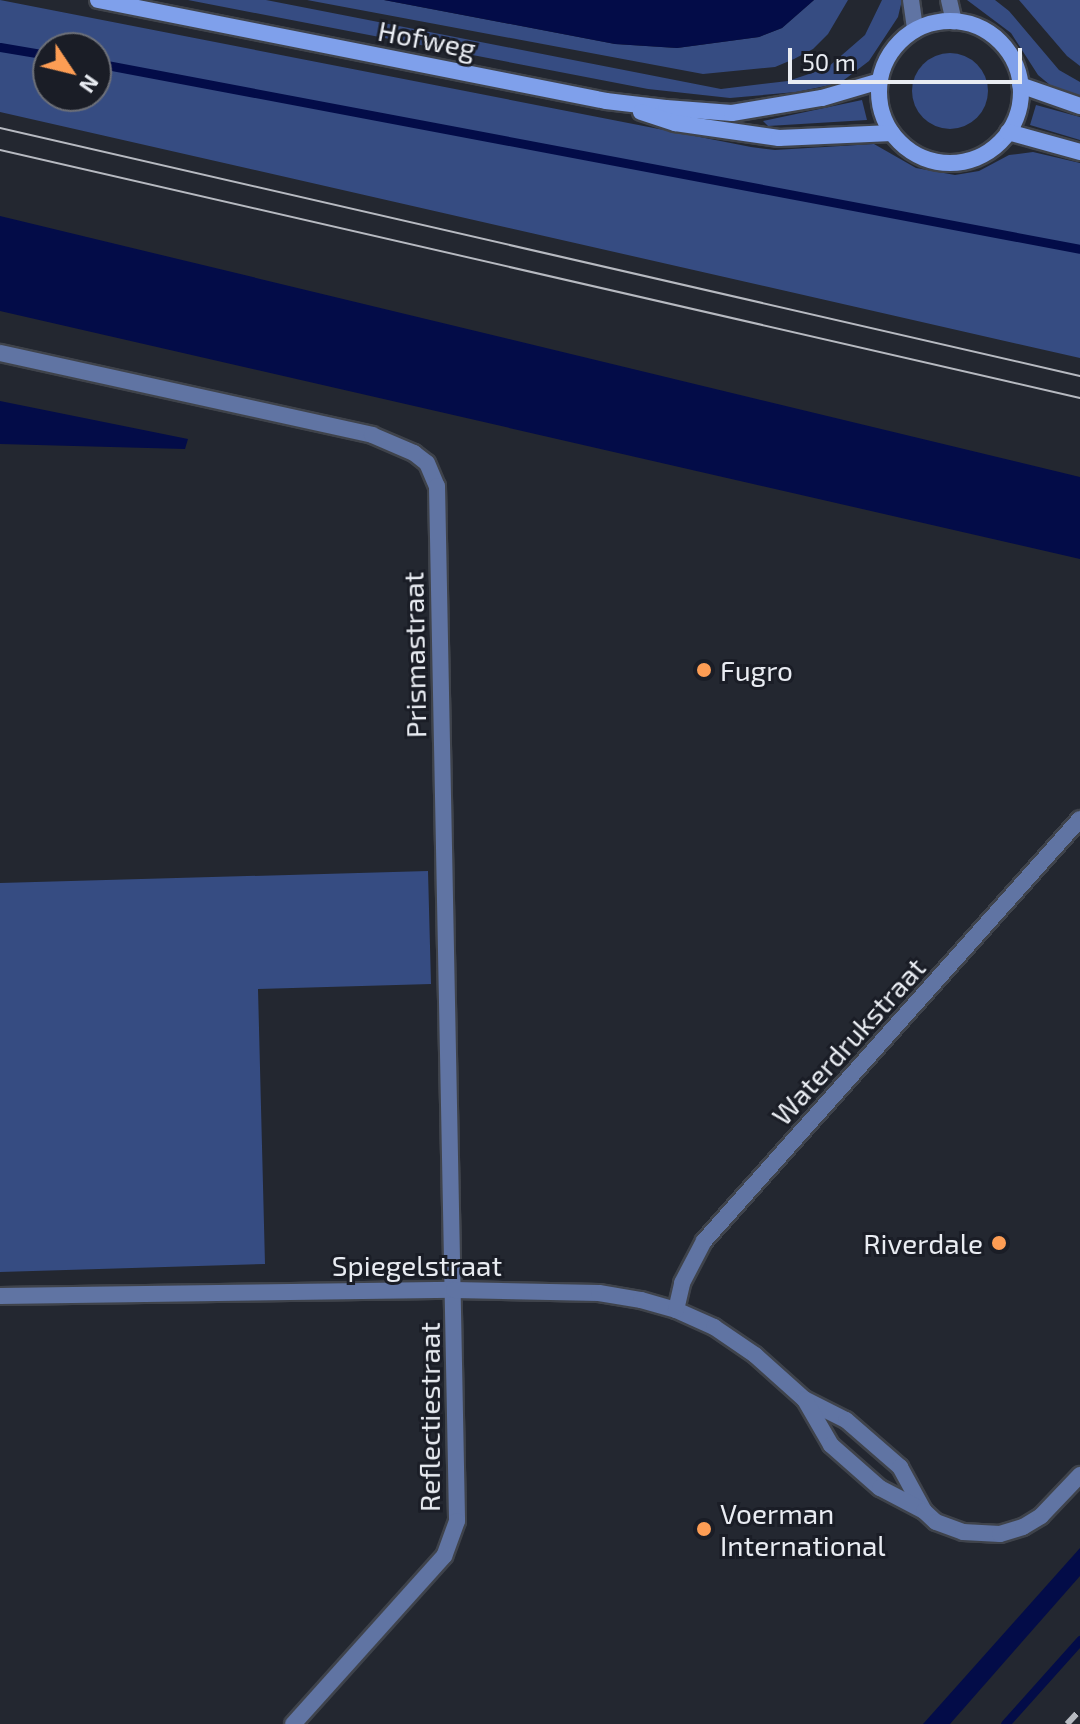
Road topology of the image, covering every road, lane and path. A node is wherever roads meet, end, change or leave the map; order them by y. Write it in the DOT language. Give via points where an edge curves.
graph roads {
  1 [pos="98,0"];
  2 [pos="911,0"];
  3 [pos="949,0"];
  4 [pos="954,21"];
  5 [pos="915,30"];
  6 [pos="880,81"];
  7 [pos="1020,85"];
  8 [pos="606,101"];
  9 [pos="1080,106"];
  10 [pos="1008,132"];
  11 [pos="892,133"];
  12 [pos="1080,152"];
  13 [pos="0,353"];
  14 [pos="1080,819"];
  15 [pos="454,1290"];
  16 [pos="0,1296"];
  17 [pos="676,1310"];
  18 [pos="804,1399"];
  19 [pos="1080,1475"];
  20 [pos="924,1511"];
  21 [pos="293,1724"];
  1 -- 8 [label="main road, Hofweg"];
  2 -- 5 [label="street"];
  3 -- 4 [label="street"];
  4 -- 5 [label="main road"];
  4 -- 7 [label="main road" via="982,28 1004,46"];
  5 -- 6 [label="main road" via="892,51"];
  6 -- 8 [label="main road, Hofweg" via="822,98 732,113"];
  6 -- 11 [label="main road" via="881,108"];
  7 -- 9 [label="main road"];
  7 -- 10 [label="main road"];
  8 -- 11 [label="main road, Hofweg" via="675,123 736,134 779,138"];
  10 -- 11 [label="main road" via="974,159 943,163 914,154"];
  10 -- 12 [label="main road"];
  13 -- 15 [label="street, Prismastraat" via="372,435 427,463 437,486"];
  14 -- 17 [label="street, Waterdrukstraat" via="704,1241 682,1283"];
  15 -- 16 [label="street, Spiegelstraat"];
  15 -- 17 [label="street, Spiegelstraat" via="599,1293"];
  15 -- 21 [label="street, Reflectiestraat" via="457,1521 451,1538 444,1556"];
  17 -- 18 [label="street, Spiegelstraat" via="714,1327 755,1355"];
  18 -- 20 [label="street, Spiegelstraat" via="840,1453 880,1488"];
  18 -- 20 [label="street, Spiegelstraat" via="846,1420 900,1467"];
  19 -- 20 [label="street" via="1041,1516 1000,1534 963,1532"];
}
